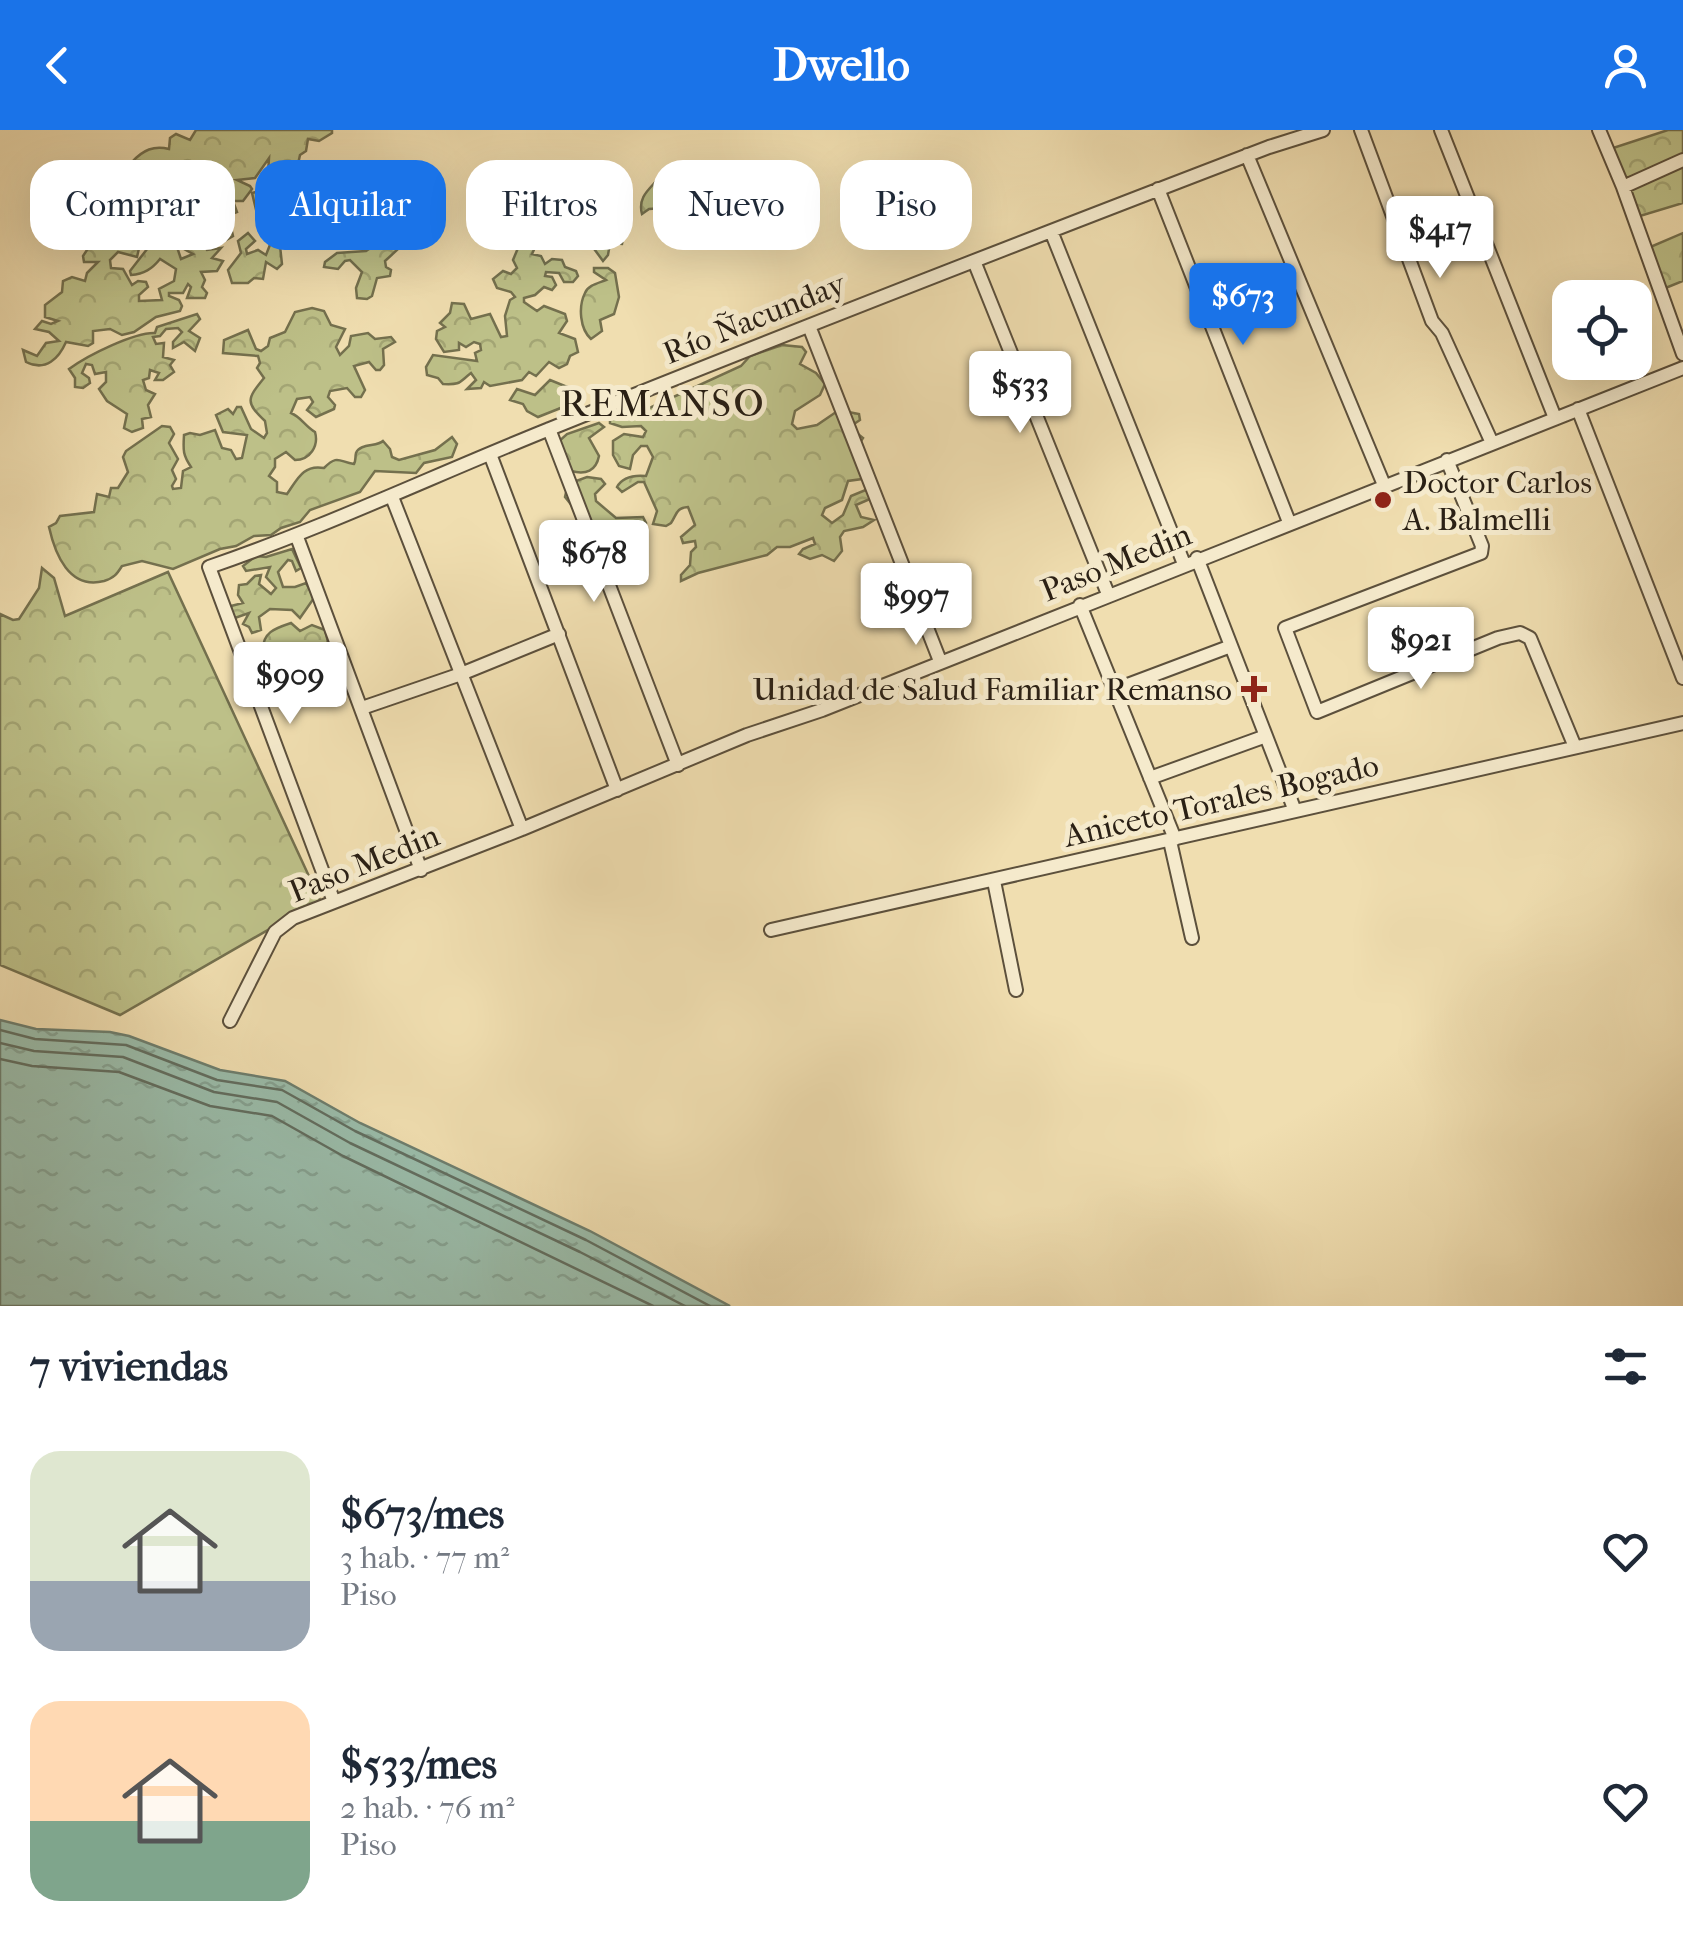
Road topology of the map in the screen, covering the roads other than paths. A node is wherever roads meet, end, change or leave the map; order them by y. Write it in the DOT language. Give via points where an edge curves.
graph roads {
  1 [pos="1322,130"];
  2 [pos="1360,130"];
  3 [pos="1441,130"];
  4 [pos="1599,130"];
  5 [pos="1247,155"];
  6 [pos="1683,160"];
  7 [pos="1623,187"];
  8 [pos="1158,190"];
  9 [pos="1051,231"];
  10 [pos="974,261"];
  11 [pos="809,326"];
  12 [pos="1683,354"];
  13 [pos="1683,368"];
  14 [pos="1578,409"];
  15 [pos="1555,418"];
  16 [pos="549,429"];
  17 [pos="1492,443"];
  18 [pos="490,454"];
  19 [pos="1447,460"];
  20 [pos="1384,485"];
  21 [pos="392,497"];
  22 [pos="1289,522"];
  23 [pos="298,537"];
  24 [pos="1191,561"];
  25 [pos="1108,594"];
  26 [pos="1080,605"];
  27 [pos="559,634"];
  28 [pos="1231,646"];
  29 [pos="940,661"];
  30 [pos="462,674"];
  31 [pos="1683,678"];
  32 [pos="1114,690"];
  33 [pos="362,708"];
  34 [pos="1683,722"];
  35 [pos="1266,736"];
  36 [pos="1575,748"];
  37 [pos="678,765"];
  38 [pos="1150,778"];
  39 [pos="617,790"];
  40 [pos="1295,811"];
  41 [pos="522,829"];
  42 [pos="1172,840"];
  43 [pos="421,870"];
  44 [pos="994,881"];
  45 [pos="334,902"];
  46 [pos="770,930"];
  47 [pos="1192,938"];
  48 [pos="1016,990"];
  49 [pos="230,1020"];
  1 -- 5 [label="street, Río Ñacunday"];
  2 -- 17 [label="street" via="1432,321"];
  3 -- 15 [label="street"];
  4 -- 7 [label="street"];
  5 -- 8 [label="street, Río Ñacunday"];
  5 -- 20 [label="street"];
  6 -- 7 [label="street"];
  7 -- 12 [label="street"];
  8 -- 9 [label="street, Río Ñacunday"];
  8 -- 22 [label="street"];
  9 -- 10 [label="street, Río Ñacunday"];
  9 -- 24 [label="street"];
  10 -- 11 [label="street, Río Ñacunday"];
  10 -- 25 [label="street"];
  11 -- 16 [label="street, Río Ñacunday"];
  11 -- 29 [label="street"];
  13 -- 14 [label="street, Paso Medin"];
  14 -- 15 [label="street, Paso Medin"];
  14 -- 31 [label="street"];
  15 -- 17 [label="street, Paso Medin"];
  16 -- 18 [label="street, Río Ñacunday"];
  16 -- 37 [label="street"];
  17 -- 19 [label="street, Paso Medin"];
  18 -- 21 [label="street, Río Ñacunday"];
  18 -- 27 [label="street"];
  19 -- 20 [label="street, Paso Medin"];
  19 -- 36 [label="street" via="1481,553 1285,628 1317,712 1520,633 1530,638"];
  20 -- 22 [label="street, Paso Medin"];
  21 -- 23 [label="street, Río Ñacunday"];
  21 -- 30 [label="street"];
  22 -- 24 [label="street, Paso Medin"];
  23 -- 33 [label="street"];
  23 -- 45 [label="street, Río Ñacunday" via="209,567"];
  24 -- 25 [label="street, Paso Medin"];
  24 -- 28 [label="street"];
  25 -- 26 [label="street, Paso Medin"];
  26 -- 29 [label="street, Paso Medin"];
  26 -- 32 [label="street"];
  27 -- 30 [label="street"];
  27 -- 39 [label="street"];
  28 -- 32 [label="street"];
  28 -- 35 [label="street"];
  29 -- 37 [label="street, Paso Medin"];
  30 -- 33 [label="street"];
  30 -- 41 [label="street"];
  32 -- 38 [label="street"];
  33 -- 43 [label="street"];
  34 -- 36 [label="street, Aniceto Torales Bogado"];
  35 -- 38 [label="street"];
  35 -- 40 [label="street"];
  36 -- 40 [label="street, Aniceto Torales Bogado"];
  37 -- 39 [label="street, Paso Medin"];
  38 -- 42 [label="street"];
  39 -- 41 [label="street, Paso Medin"];
  40 -- 42 [label="street, Aniceto Torales Bogado"];
  41 -- 43 [label="street, Paso Medin"];
  42 -- 44 [label="street, Aniceto Torales Bogado"];
  42 -- 47 [label="street"];
  43 -- 45 [label="street, Paso Medin"];
  44 -- 46 [label="street, Aniceto Torales Bogado"];
  44 -- 48 [label="street"];
  45 -- 49 [label="street, Paso Medin" via="275,932"];
}
